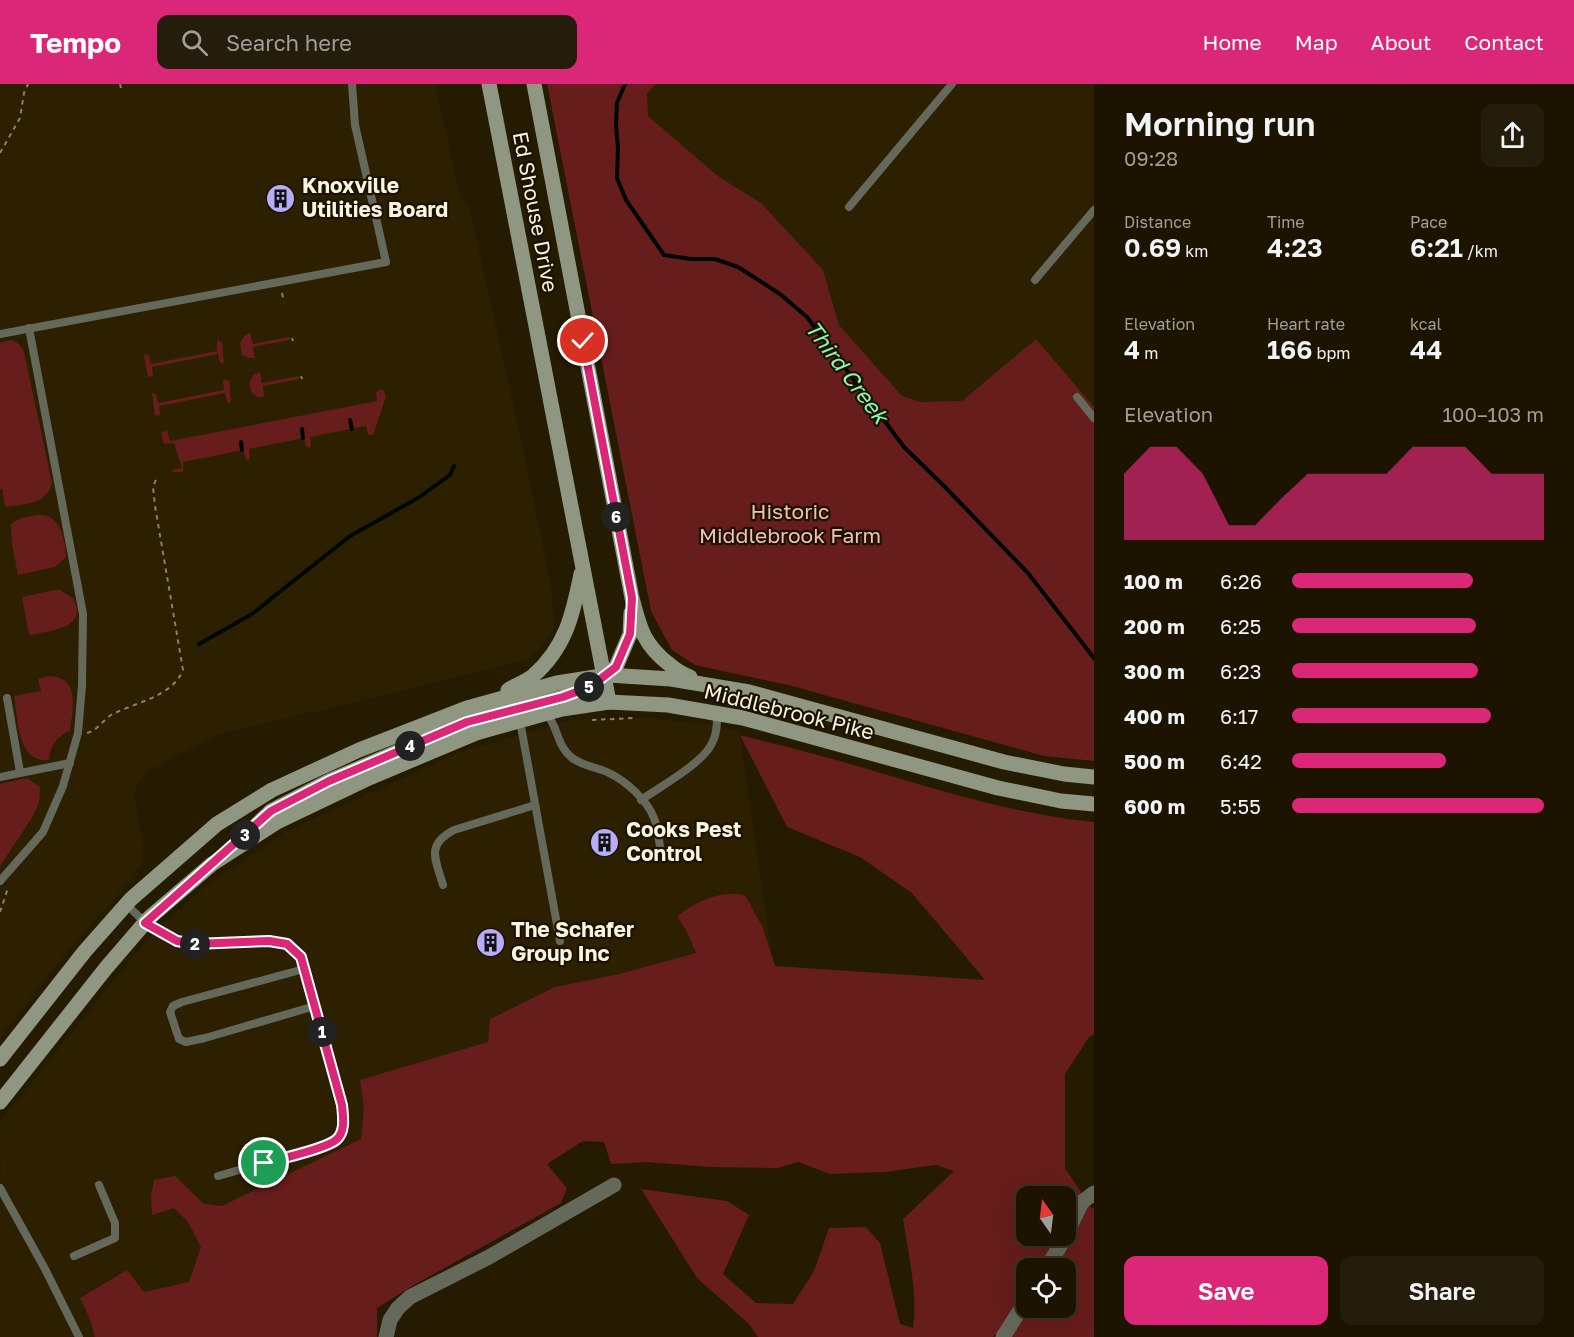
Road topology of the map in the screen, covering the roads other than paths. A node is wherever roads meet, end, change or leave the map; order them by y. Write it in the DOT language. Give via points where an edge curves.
graph roads {
  1 [pos="352,84"];
  2 [pos="489,84"];
  3 [pos="534,84"];
  4 [pos="952,84"];
  5 [pos="849,207"];
  6 [pos="1094,210"];
  7 [pos="1035,280"];
  8 [pos="29,328"];
  9 [pos="0,334"];
  10 [pos="1077,397"];
  11 [pos="1094,418"];
  12 [pos="583,565"];
  13 [pos="632,598"];
  14 [pos="604,675"];
  15 [pos="749,692"];
  16 [pos="7,698"];
  17 [pos="609,702"];
  18 [pos="477,705"];
  19 [pos="717,713"];
  20 [pos="546,714"];
  21 [pos="520,721"];
  22 [pos="70,763"];
  23 [pos="21,772"];
  24 [pos="0,777"];
  25 [pos="1094,777"];
  26 [pos="641,800"];
  27 [pos="1094,804"];
  28 [pos="535,805"];
  29 [pos="662,859"];
  30 [pos="212,864"];
  31 [pos="0,881"];
  32 [pos="444,885"];
  33 [pos="126,904"];
  34 [pos="145,923"];
  35 [pos="560,941"];
  36 [pos="304,969"];
  37 [pos="315,1006"];
  38 [pos="0,1059"];
  39 [pos="0,1102"];
  40 [pos="218,1176"];
  41 [pos="99,1185"];
  42 [pos="614,1185"];
  43 [pos="0,1188"];
  44 [pos="1094,1192"];
  45 [pos="74,1256"];
  46 [pos="1053,1258"];
  47 [pos="1016,1317"];
  48 [pos="79,1337"];
  49 [pos="386,1337"];
  50 [pos="1003,1337"];
  1 -- 8 [label="lane" via="355,125 386,262"];
  2 -- 12 [label="main road, Ed Shouse Drive"];
  3 -- 13 [label="main road, Ed Shouse Drive"];
  4 -- 5 [label="lane"];
  6 -- 7 [label="lane"];
  8 -- 9 [label="lane"];
  8 -- 22 [label="lane" via="83,614 80,718"];
  10 -- 11 [label="lane"];
  12 -- 14 [label="main road, Ed Shouse Drive"];
  12 -- 18 [label="main road" via="573,614 551,657 532,677"];
  13 -- 14 [label="main road" via="630,634 616,667"];
  13 -- 15 [label="main road" via="639,627 654,653 681,674"];
  14 -- 15 [label="main road, Middlebrook Pike" via="670,679"];
  14 -- 17 [label="main road, Ed Shouse Drive"];
  14 -- 18 [label="main road, Middlebrook Pike" via="557,683"];
  14 -- 30 [label="main road" via="590,687 467,722 329,781 271,811"];
  15 -- 25 [label="main road, Middlebrook Pike" via="1004,762"];
  16 -- 23 [label="lane"];
  17 -- 19 [label="main road, Middlebrook Pike"];
  17 -- 20 [label="main road, Middlebrook Pike"];
  18 -- 33 [label="main road, Middlebrook Pike" via="359,750 272,790 217,825"];
  19 -- 26 [label="lane" via="710,747 697,761"];
  19 -- 27 [label="main road, Middlebrook Pike" via="998,788"];
  20 -- 21 [label="main road, Middlebrook Pike"];
  20 -- 26 [label="lane" via="570,757 612,774"];
  21 -- 28 [label="lane"];
  21 -- 30 [label="main road, Middlebrook Pike" via="476,733 363,781 277,822"];
  22 -- 23 [label="lane"];
  22 -- 31 [label="lane" via="43,832"];
  23 -- 24 [label="lane"];
  26 -- 29 [label="lane" via="654,819"];
  28 -- 32 [label="lane" via="445,835 435,847"];
  28 -- 35 [label="lane"];
  30 -- 34 [label="main road, Middlebrook Pike"];
  33 -- 34 [label="lane"];
  33 -- 38 [label="main road, Middlebrook Pike"];
  34 -- 36 [label="lane" via="177,941 194,944 287,944 301,957"];
  34 -- 39 [label="main road, Middlebrook Pike"];
  36 -- 37 [label="lane"];
  36 -- 37 [label="lane" via="173,1006 170,1012 174,1029 179,1039 186,1042"];
  37 -- 40 [label="lane" via="342,1105 344,1122 337,1140"];
  41 -- 45 [label="lane" via="115,1223 115,1238"];
  42 -- 49 [label="street" via="410,1297 390,1320"];
  43 -- 48 [label="lane"];
  44 -- 46 [label="street" via="1083,1203"];
  47 -- 50 [label="street"];
}
